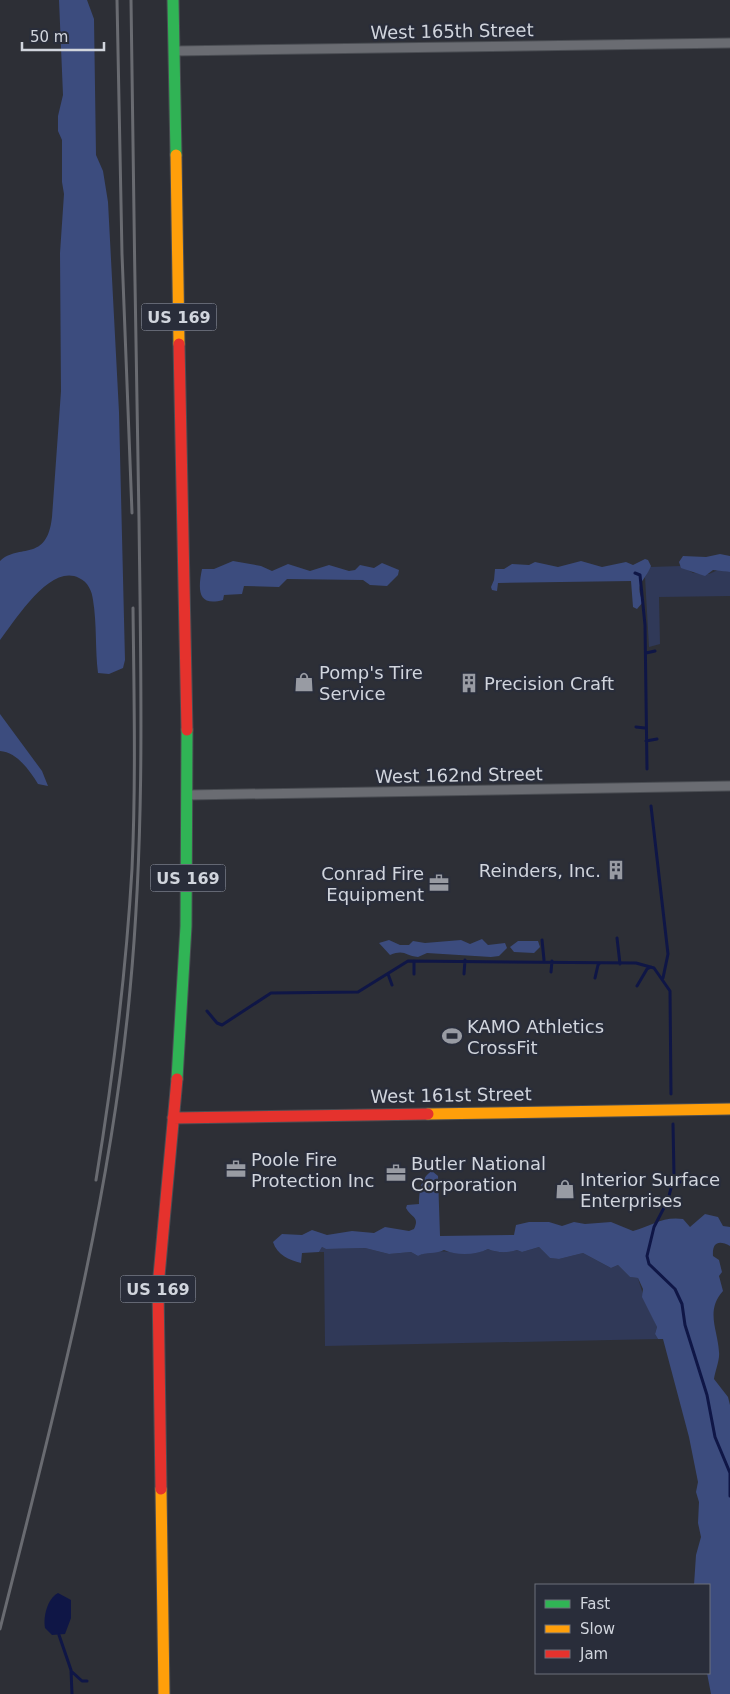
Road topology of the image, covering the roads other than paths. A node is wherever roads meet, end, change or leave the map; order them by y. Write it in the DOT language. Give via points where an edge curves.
graph roads {
  1 [pos="173,0"];
  2 [pos="730,43"];
  3 [pos="174,52"];
  4 [pos="730,786"];
  5 [pos="188,795"];
  6 [pos="730,1109"];
  7 [pos="173,1118"];
  8 [pos="164,1694"];
  1 -- 3 [label="main road, US 169"];
  2 -- 3 [label="street, West 165th Street"];
  3 -- 5 [label="main road, US 169"];
  4 -- 5 [label="street, West 162nd Street"];
  5 -- 7 [label="main road, US 169" via="187,906"];
  6 -- 7 [label="main road, West 161st Street"];
  7 -- 8 [label="main road, US 169" via="158,1287"];
}
